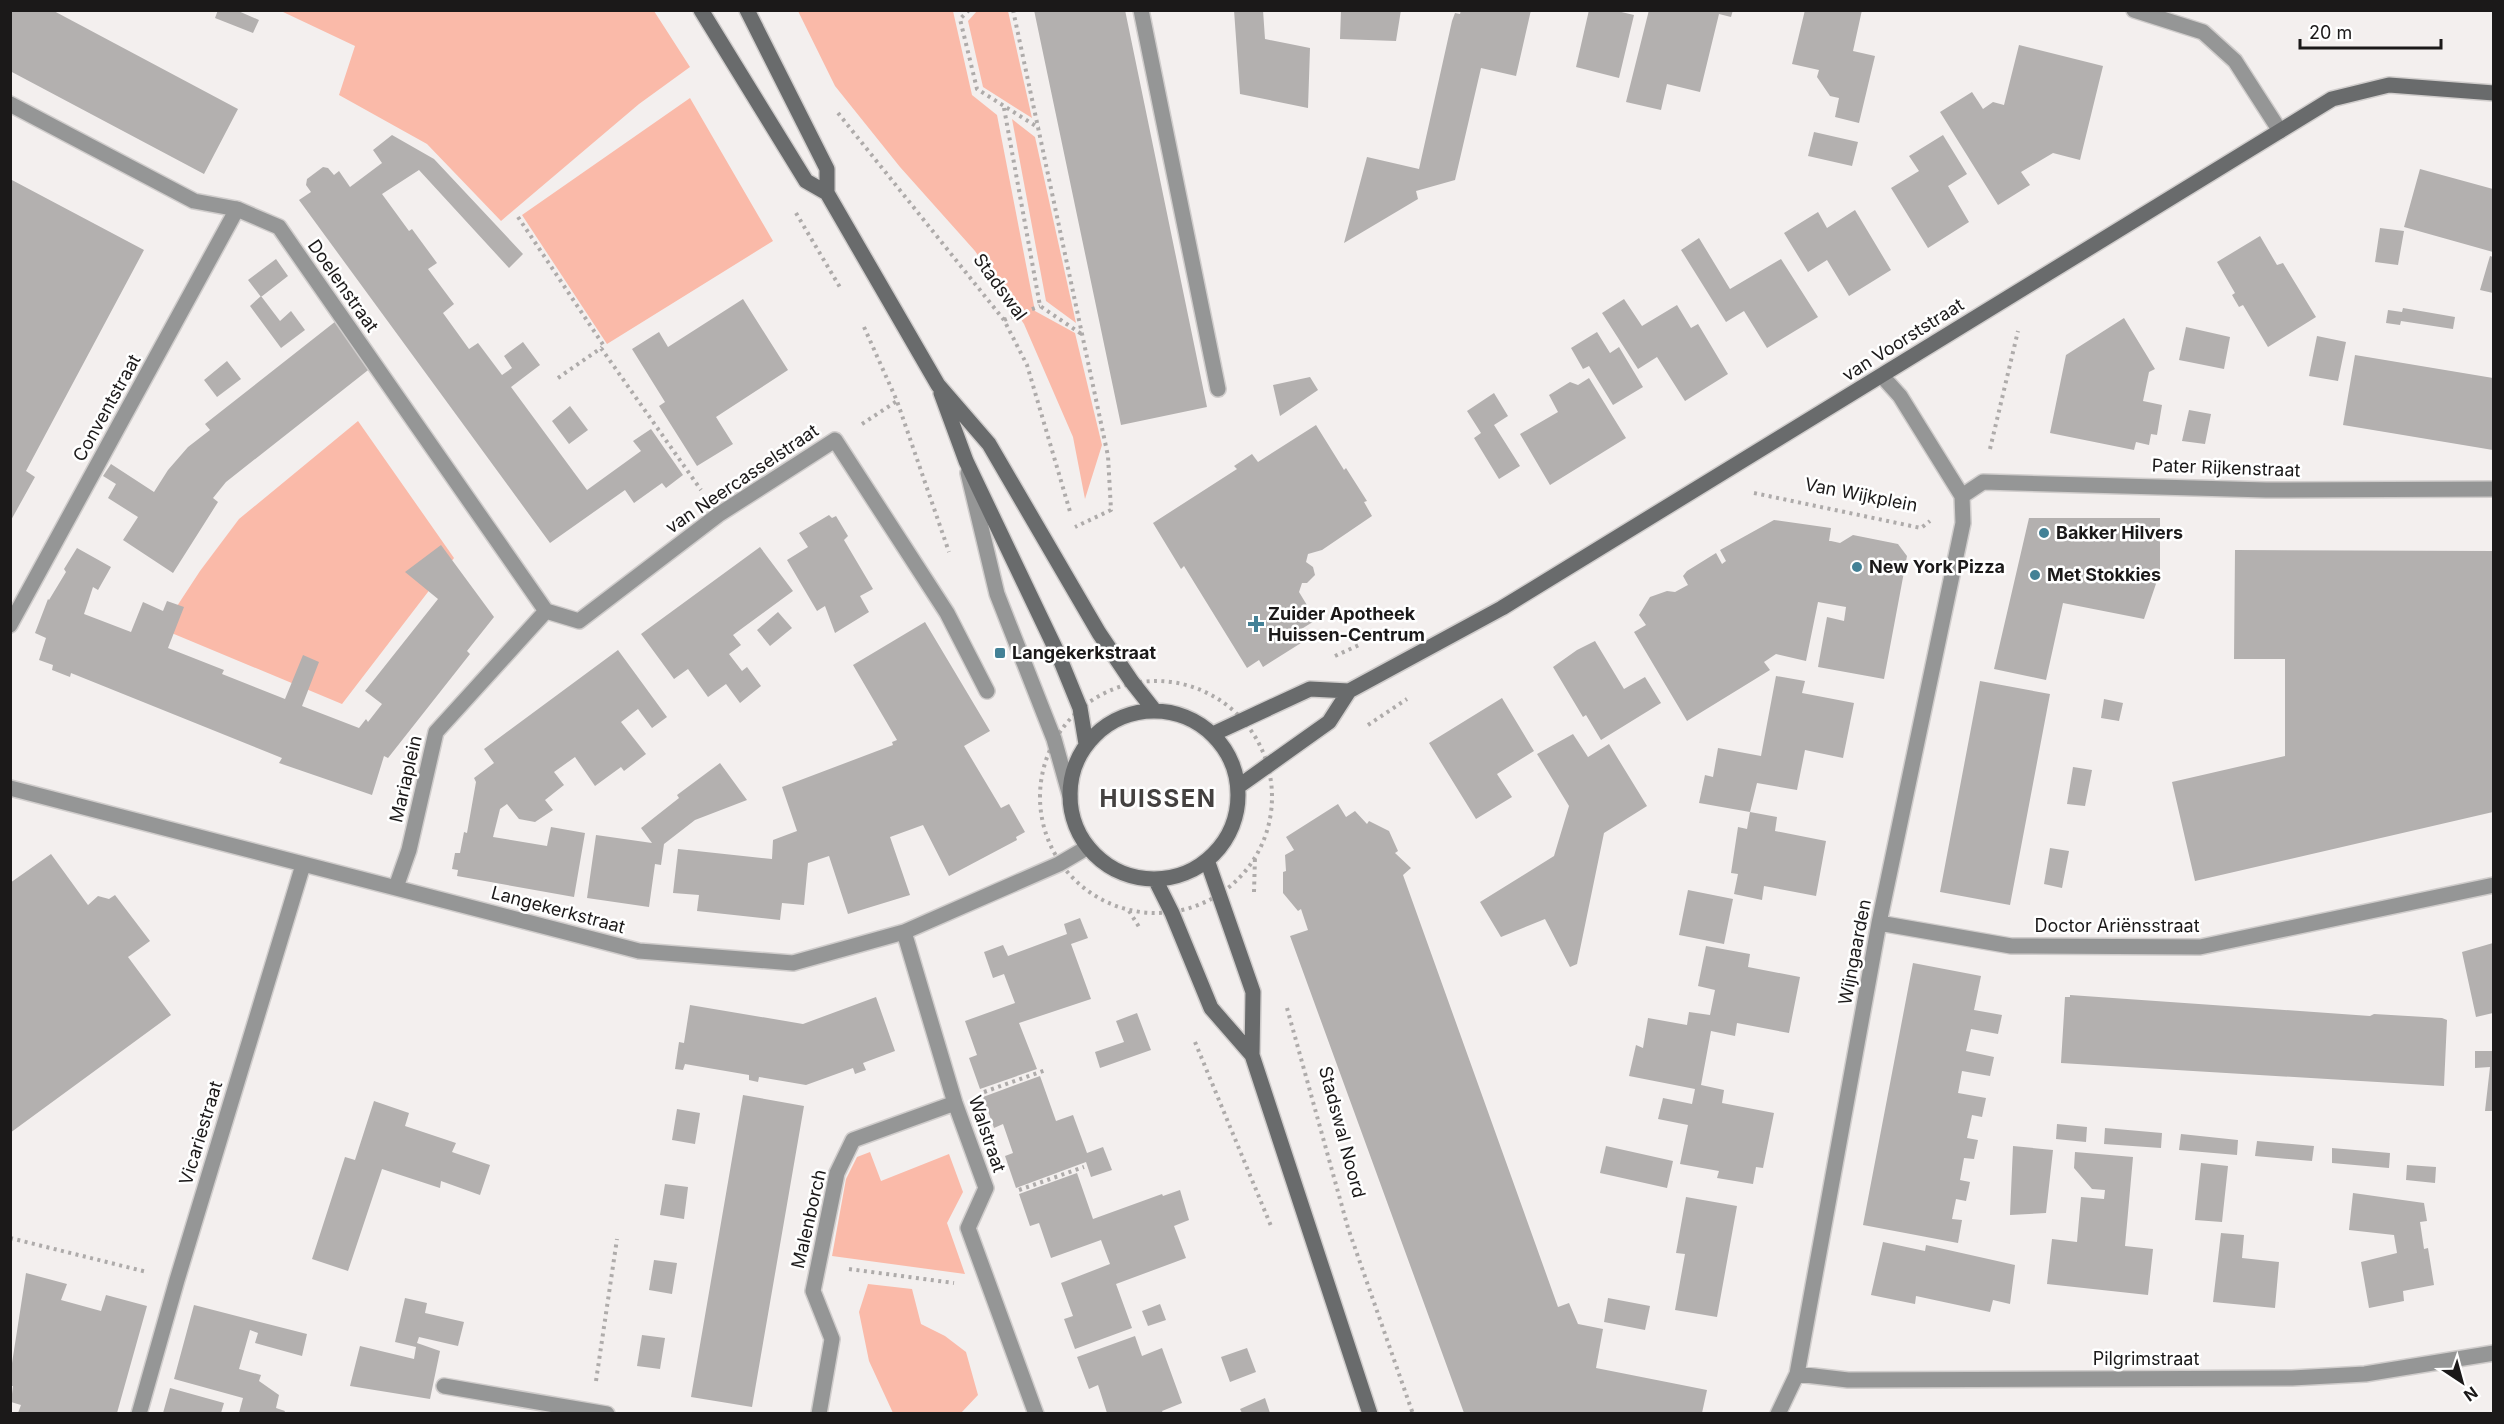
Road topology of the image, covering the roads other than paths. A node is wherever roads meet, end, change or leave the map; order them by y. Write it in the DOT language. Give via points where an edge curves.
graph roads {
  1 [pos="701,10"];
  2 [pos="747,10"];
  3 [pos="1141,10"];
  4 [pos="2134,10"];
  5 [pos="2493,93"];
  6 [pos="10,104"];
  7 [pos="2280,131"];
  8 [pos="827,193"];
  9 [pos="237,209"];
  10 [pos="1882,376"];
  11 [pos="938,385"];
  12 [pos="1218,388"];
  13 [pos="966,461"];
  14 [pos="2493,489"];
  15 [pos="1962,496"];
  16 [pos="546,611"];
  17 [pos="10,625"];
  18 [pos="987,691"];
  19 [pos="1349,691"];
  20 [pos="1155,710"];
  21 [pos="1213,734"];
  22 [pos="1086,744"];
  23 [pos="1239,786"];
  24 [pos="10,788"];
  25 [pos="1070,796"];
  26 [pos="1088,847"];
  27 [pos="1207,861"];
  28 [pos="303,865"];
  29 [pos="1155,879"];
  30 [pos="2493,885"];
  31 [pos="396,887"];
  32 [pos="1880,922"];
  33 [pos="904,932"];
  34 [pos="1252,1054"];
  35 [pos="955,1103"];
  36 [pos="2493,1353"];
  37 [pos="1797,1374"];
  38 [pos="444,1386"];
  39 [pos="600,1412"];
  40 [pos="139,1413"];
  41 [pos="819,1413"];
  42 [pos="1036,1413"];
  43 [pos="1370,1413"];
  44 [pos="1778,1413"];
  1 -- 8 [label="main road" via="806,181"];
  2 -- 8 [label="main road" via="827,169"];
  3 -- 12 [label="street"];
  4 -- 7 [label="street" via="2203,32 2235,61"];
  5 -- 7 [label="main road, van Voorststraat" via="2389,86 2332,99"];
  6 -- 9 [label="street, Doelenstraat" via="194,201"];
  7 -- 10 [label="main road, van Voorststraat"];
  8 -- 11 [label="main road"];
  9 -- 16 [label="street, Doelenstraat" via="279,227"];
  9 -- 17 [label="street, Conventstraat"];
  10 -- 15 [label="street" via="1900,396"];
  10 -- 19 [label="main road, van Voorststraat" via="1502,608"];
  11 -- 13 [label="main road"];
  11 -- 20 [label="main road" via="989,444 1099,633"];
  13 -- 22 [label="main road" via="1058,654 1080,708"];
  13 -- 25 [label="street" via="997,594 1054,739"];
  14 -- 15 [label="street, Pater Rijkenstraat" via="2266,490 1983,482"];
  15 -- 32 [label="street, Wijngaarden" via="1963,523"];
  16 -- 18 [label="street, van Neercasselstraat" via="579,621 718,515 835,440 947,614"];
  16 -- 31 [label="street, Mariaplein" via="436,732 409,850"];
  19 -- 21 [label="main road" via="1310,688"];
  19 -- 23 [label="main road, van Voorststraat" via="1329,722"];
  20 -- 21 [label="main road" via="1186,716"];
  20 -- 22 [label="main road" via="1116,719"];
  21 -- 23 [label="main road" via="1230,757"];
  22 -- 25 [label="main road" via="1074,768"];
  23 -- 27 [label="main road" via="1237,814 1225,839"];
  24 -- 28 [label="street, Langekerkstraat"];
  25 -- 26 [label="main road" via="1074,823"];
  26 -- 29 [label="main road" via="1107,865 1129,875"];
  26 -- 33 [label="street, Langekerkstraat" via="1059,864"];
  27 -- 29 [label="main road" via="1174,877"];
  27 -- 34 [label="main road" via="1253,992"];
  28 -- 31 [label="street, Langekerkstraat"];
  28 -- 40 [label="street, Vicariestraat"];
  29 -- 34 [label="main road" via="1211,1008"];
  30 -- 32 [label="street, Doctor Ariënsstraat" via="2200,947 2011,946"];
  31 -- 33 [label="street, Langekerkstraat" via="639,951 793,963"];
  32 -- 37 [label="street, Wijngaarden"];
  33 -- 35 [label="street, Walstraat"];
  34 -- 43 [label="main road"];
  35 -- 41 [label="street, Malenborch" via="854,1140 837,1173 813,1292 832,1340"];
  35 -- 42 [label="street, Walstraat" via="986,1188 968,1228"];
  36 -- 37 [label="street, Pilgrimstraat" via="2365,1374 2292,1378 1848,1380"];
  37 -- 44 [label="street, Wijngaarden"];
  38 -- 39 [label="street"];
}
